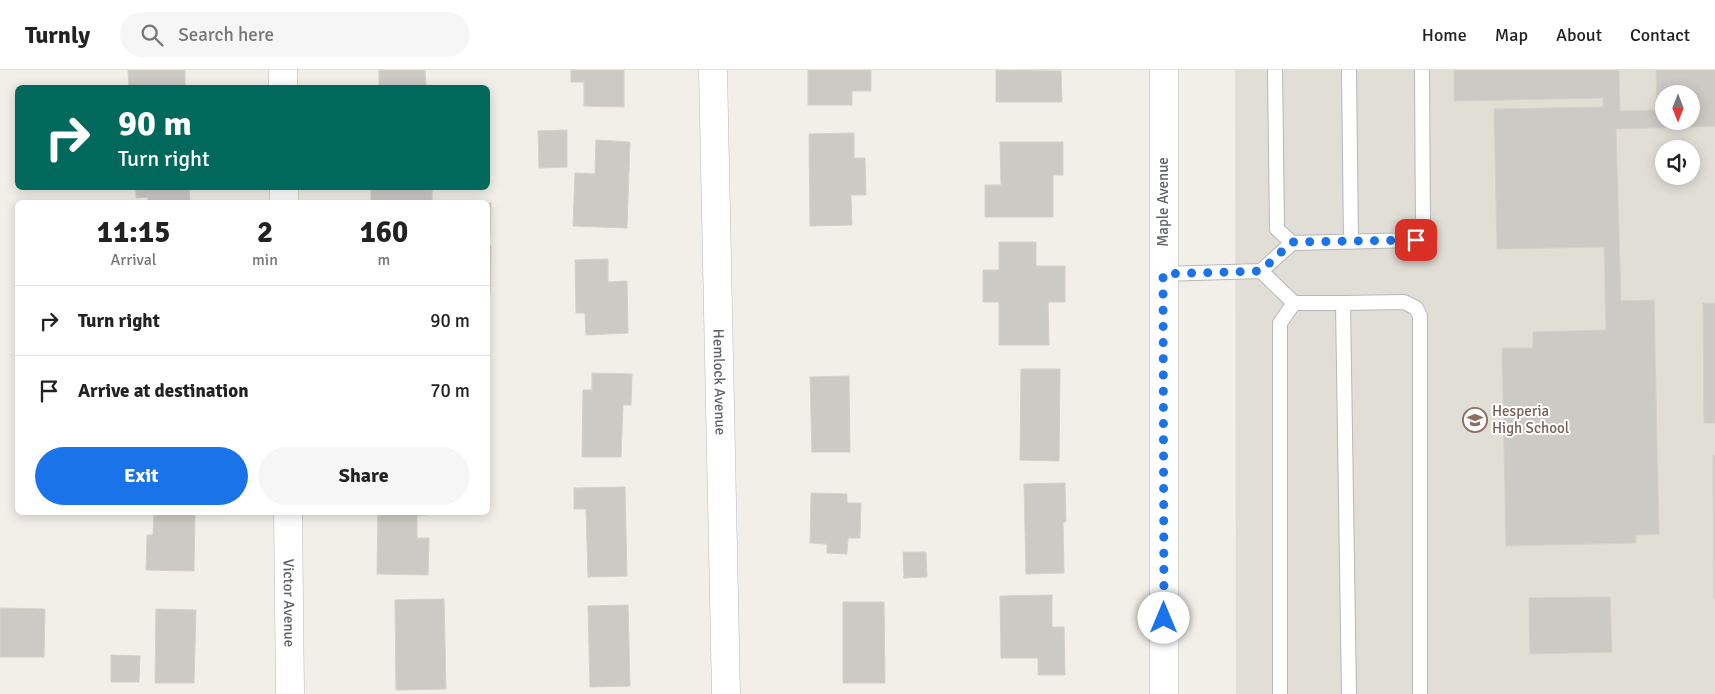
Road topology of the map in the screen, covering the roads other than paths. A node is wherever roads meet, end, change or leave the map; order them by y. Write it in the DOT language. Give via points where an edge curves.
graph roads {
  1 [pos="283,70"];
  2 [pos="713,70"];
  3 [pos="1164,70"];
  4 [pos="1275,70"];
  5 [pos="1349,70"];
  6 [pos="1422,70"];
  7 [pos="283,85"];
  8 [pos="1292,242"];
  9 [pos="1351,242"];
  10 [pos="1261,271"];
  11 [pos="1163,274"];
  12 [pos="1294,303"];
  13 [pos="1343,303"];
  14 [pos="288,515"];
  15 [pos="290,694"];
  16 [pos="726,694"];
  17 [pos="1164,694"];
  18 [pos="1280,694"];
  19 [pos="1349,694"];
  20 [pos="1420,694"];
  1 -- 7 [label="street"];
  2 -- 16 [label="street, Hemlock Avenue"];
  3 -- 11 [label="street, Maple Avenue"];
  4 -- 8 [label="lane" via="1277,229"];
  5 -- 9 [label="lane"];
  6 -- 9 [label="lane" via="1422,232 1416,240"];
  8 -- 9 [label="lane"];
  8 -- 10 [label="lane"];
  10 -- 11 [label="lane"];
  10 -- 12 [label="lane"];
  11 -- 17 [label="street, Maple Avenue"];
  12 -- 13 [label="lane"];
  12 -- 18 [label="lane" via="1280,323"];
  13 -- 19 [label="lane"];
  13 -- 20 [label="lane" via="1404,302 1416,308 1420,316"];
  14 -- 15 [label="street, Victor Avenue"];
}
